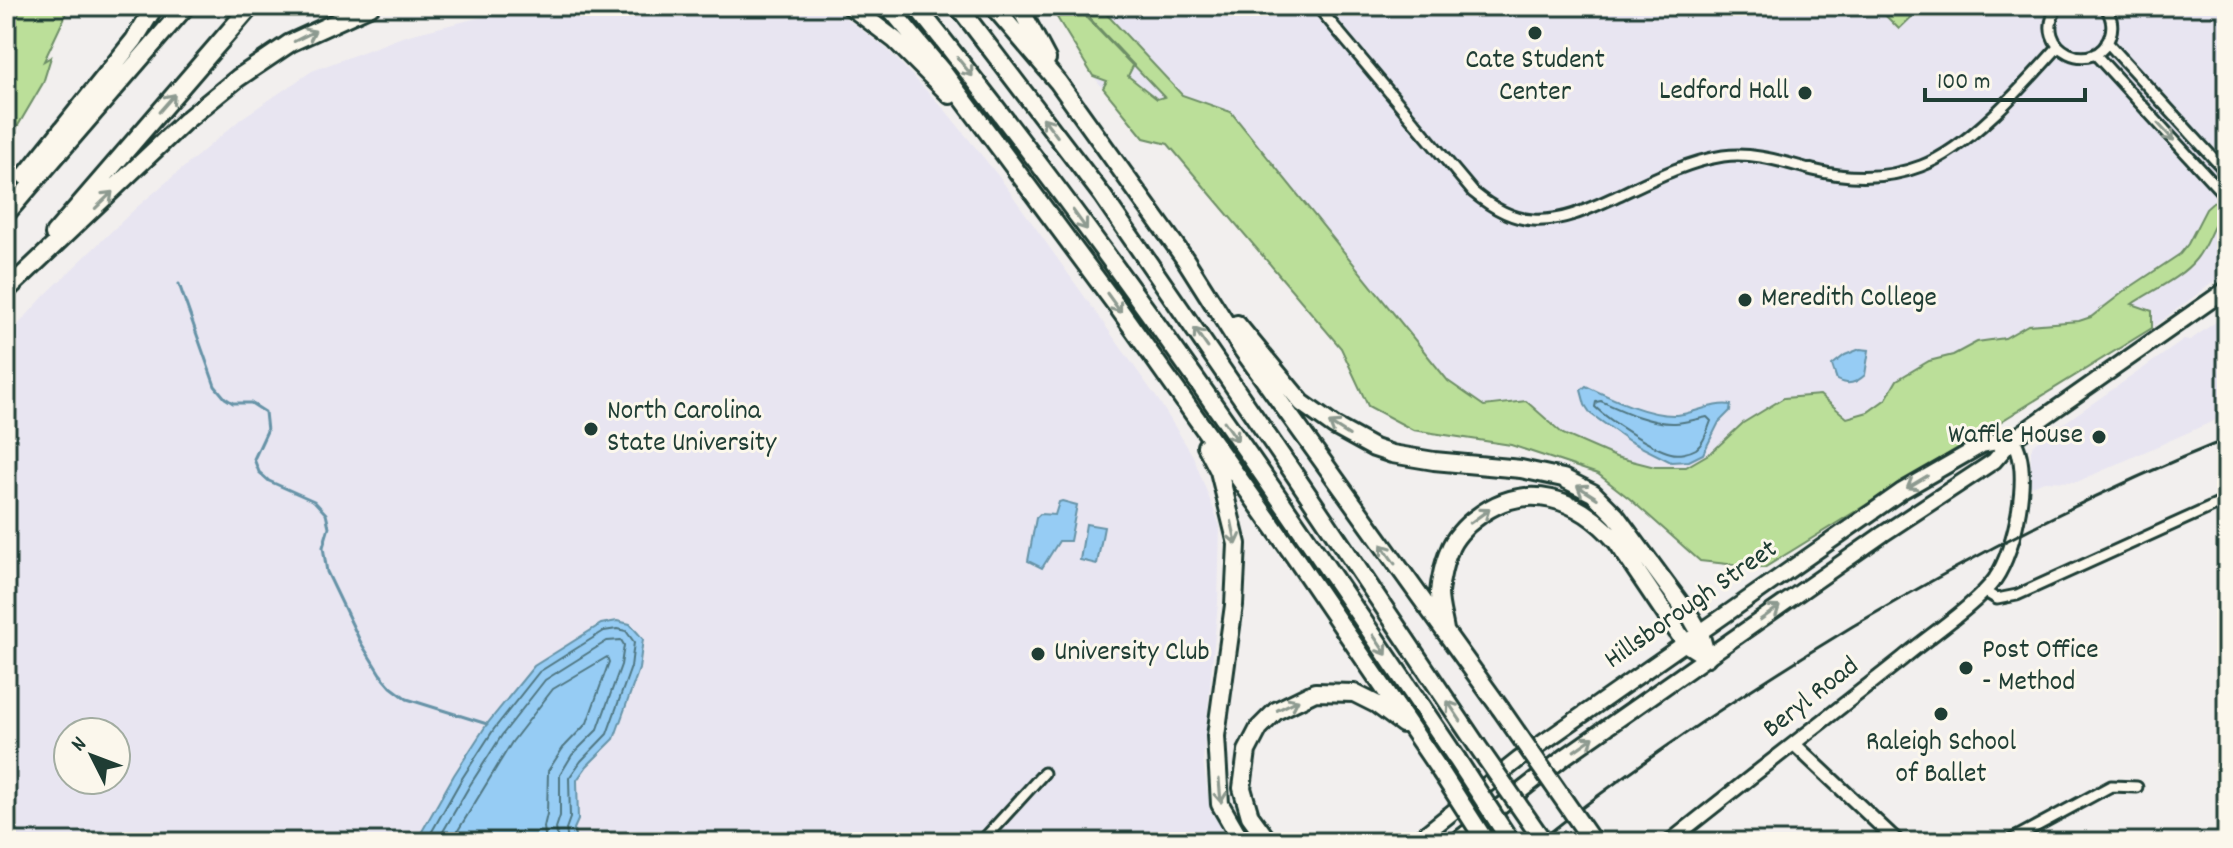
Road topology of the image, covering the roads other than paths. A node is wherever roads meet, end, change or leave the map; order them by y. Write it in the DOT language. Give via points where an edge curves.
graph roads {
  1 [pos="155,6"];
  2 [pos="186,6"];
  3 [pos="251,6"];
  4 [pos="371,6"];
  5 [pos="850,6"];
  6 [pos="888,6"];
  7 [pos="916,6"];
  8 [pos="958,6"];
  9 [pos="993,6"];
  10 [pos="1019,6"];
  11 [pos="1317,6"];
  12 [pos="2105,6"];
  13 [pos="2055,7"];
  14 [pos="2107,42"];
  15 [pos="2058,47"];
  16 [pos="2095,54"];
  17 [pos="2138,76"];
  18 [pos="1058,82"];
  19 [pos="2125,88"];
  20 [pos="984,129"];
  21 [pos="2227,173"];
  22 [pos="2227,198"];
  23 [pos="6,201"];
  24 [pos="6,214"];
  25 [pos="1185,259"];
  26 [pos="2227,289"];
  27 [pos="6,290"];
  28 [pos="1173,385"];
  29 [pos="2013,439"];
  30 [pos="2227,500"];
  31 [pos="1984,591"];
  32 [pos="1700,633"];
  33 [pos="1446,636"];
  34 [pos="1685,643"];
  35 [pos="1707,657"];
  36 [pos="1414,732"];
  37 [pos="1794,744"];
  38 [pos="1044,773"];
  39 [pos="2137,787"];
  40 [pos="981,842"];
  41 [pos="1242,842"];
  42 [pos="1269,842"];
  43 [pos="1415,842"];
  44 [pos="1455,842"];
  45 [pos="1486,842"];
  46 [pos="1511,842"];
  47 [pos="1544,842"];
  48 [pos="1593,842"];
  49 [pos="1669,842"];
  50 [pos="1898,842"];
  51 [pos="2007,842"];
  1 -- 23 [label="highway"];
  2 -- 24 [label="highway"];
  27 -- 3 [label="highway, one-way"];
  27 -- 4 [label="highway, one-way" via="226,87 290,43"];
  5 -- 20 [label="highway" via="895,40"];
  6 -- 20 [label="highway"];
  7 -- 46 [label="highway, one-way, bridge" via="1035,156 1181,359"];
  47 -- 8 [label="highway, one-way, bridge" via="1102,195"];
  9 -- 18 [label="highway"];
  10 -- 18 [label="highway"];
  11 -- 15 [label="street" via="1473,192 1510,215 1533,220 1570,216 1687,165 1725,156 1764,156 1852,177 1916,168 1966,138"];
  12 -- 14 [label="street" via="2112,23"];
  13 -- 15 [label="street" via="2050,29"];
  14 -- 16 [label="street"];
  14 -- 17 [label="street"];
  15 -- 16 [label="street" via="2075,57"];
  16 -- 19 [label="street"];
  17 -- 19 [label="street"];
  17 -- 21 [label="street"];
  18 -- 25 [label="highway"];
  19 -- 22 [label="street, one-way"];
  20 -- 28 [label="highway, one-way"];
  32 -- 25 [label="highway, one-way" via="1616,516 1593,493 1563,478 1392,454 1356,439 1302,403"];
  33 -- 25 [label="highway, one-way" via="1242,349"];
  26 -- 29 [label="main road, Hillsborough Street"];
  28 -- 36 [label="highway"];
  28 -- 41 [label="highway, one-way" via="1219,471 1237,544 1216,736 1220,804"];
  29 -- 31 [label="street, Beryl Road" via="2019,457 2017,522 2005,561"];
  29 -- 32 [label="main road, Hillsborough Street, one-way" via="1982,445 1902,491"];
  35 -- 29 [label="main road, Hillsborough Street, one-way" via="1994,461"];
  30 -- 31 [label="street" via="2017,595 1997,599"];
  31 -- 37 [label="street, Beryl Road"];
  32 -- 34 [label="main road, Hillsborough Street"];
  32 -- 35 [label="highway"];
  33 -- 34 [label="highway, one-way" via="1439,593 1449,549 1485,511 1504,501 1541,496 1578,509 1605,528"];
  33 -- 48 [label="highway, bridge"];
  34 -- 35 [label="highway"];
  34 -- 43 [label="main road, Hillsborough Street" via="1509,766"];
  44 -- 35 [label="main road, Hillsborough Street, one-way"];
  42 -- 36 [label="highway, one-way" via="1250,816 1242,788 1247,751 1276,711 1315,692 1354,693"];
  36 -- 45 [label="highway, bridge"];
  37 -- 49 [label="street, Beryl Road"];
  37 -- 50 [label="street"];
  38 -- 40 [label="street"];
  39 -- 51 [label="street" via="2111,786"];
}
